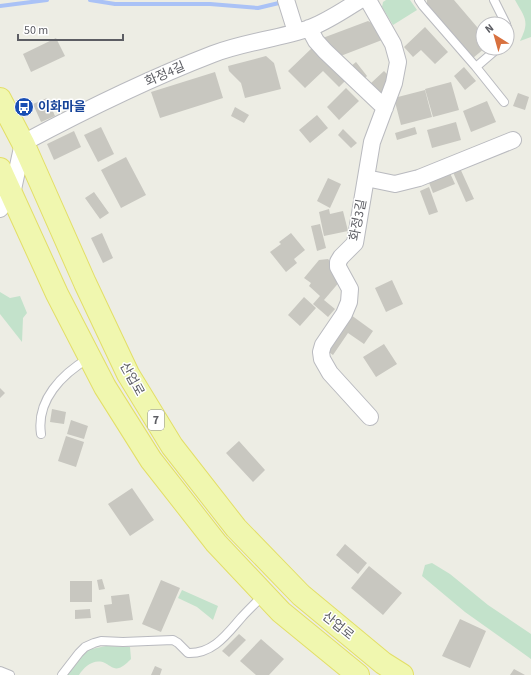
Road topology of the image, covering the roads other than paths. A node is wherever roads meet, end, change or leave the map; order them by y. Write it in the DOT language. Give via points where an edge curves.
graph roads {
  1 [pos="286,0"];
  2 [pos="360,0"];
  3 [pos="368,0"];
  4 [pos="420,0"];
  5 [pos="494,0"];
  6 [pos="502,16"];
  7 [pos="299,27"];
  8 [pos="489,56"];
  9 [pos="476,67"];
  10 [pos="0,99"];
  11 [pos="504,102"];
  12 [pos="385,108"];
  13 [pos="513,140"];
  14 [pos="23,143"];
  15 [pos="0,169"];
  16 [pos="366,178"];
  17 [pos="4,198"];
  18 [pos="90,358"];
  19 [pos="370,417"];
  20 [pos="41,434"];
  21 [pos="264,594"];
  22 [pos="0,671"];
  23 [pos="10,675"];
  24 [pos="62,675"];
  25 [pos="358,675"];
  26 [pos="402,675"];
  1 -- 7 [label="street"];
  2 -- 7 [label="street, 화정4길" via="321,24"];
  3 -- 12 [label="street, 화정3길" via="393,44 398,62"];
  4 -- 9 [label="lane"];
  5 -- 6 [label="lane"];
  7 -- 12 [label="street"];
  7 -- 14 [label="street, 화정4길" via="215,54 165,74"];
  8 -- 9 [label="lane"];
  9 -- 11 [label="lane"];
  10 -- 14 [label="main road, 산업로 / 7"];
  12 -- 16 [label="street, 화정3길" via="372,142"];
  13 -- 16 [label="street" via="419,178 395,184"];
  14 -- 17 [label="street"];
  14 -- 26 [label="main road, 산업로 / 7" via="128,374 172,446 236,528 301,595 383,663"];
  15 -- 17 [label="main road, 산업로 / 7"];
  16 -- 19 [label="street, 화정3길" via="355,244 338,262 338,267 350,289 349,302 321,352 330,373"];
  17 -- 18 [label="main road, 산업로 / 7" via="58,294"];
  18 -- 20 [label="lane" via="69,372 51,392 41,412"];
  18 -- 21 [label="main road, 산업로 / 7" via="105,387 151,460 216,543"];
  21 -- 24 [label="lane" via="228,634 207,649 188,652 173,640 101,641 85,647"];
  21 -- 25 [label="main road, 산업로 / 7" via="280,612"];
  22 -- 23 [label="lane"];
}
